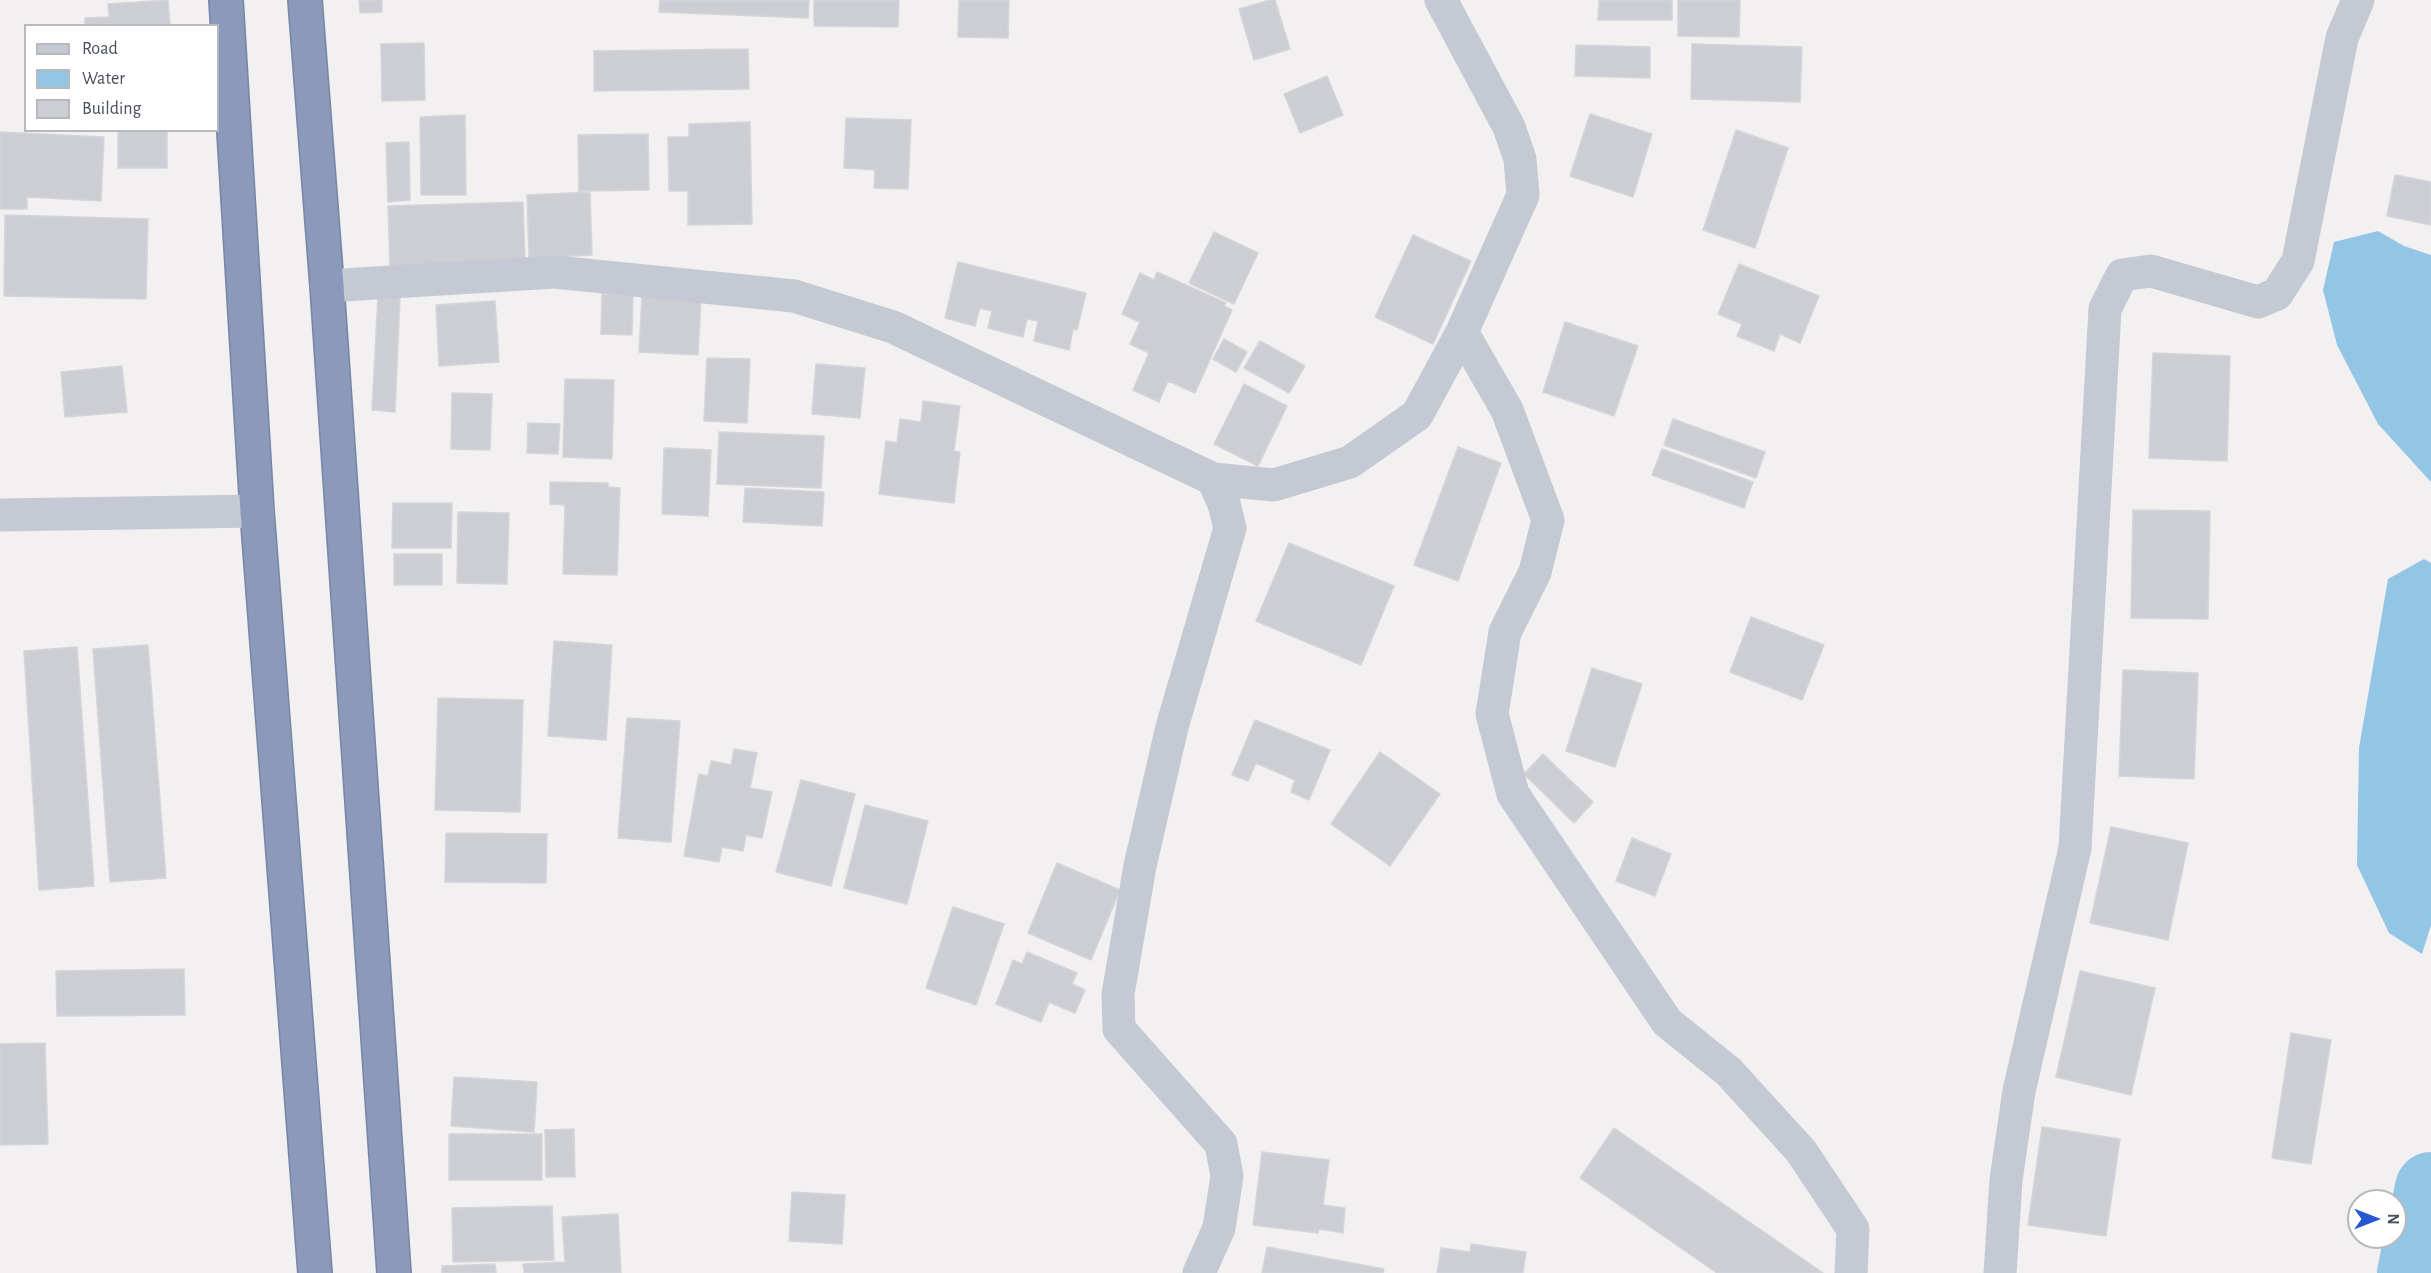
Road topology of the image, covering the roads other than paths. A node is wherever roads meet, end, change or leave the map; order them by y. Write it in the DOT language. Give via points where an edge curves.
graph roads {
  1 [pos="226,0"];
  2 [pos="305,0"];
  3 [pos="1441,0"];
  4 [pos="2358,0"];
  5 [pos="327,286"];
  6 [pos="1462,332"];
  7 [pos="1213,479"];
  8 [pos="257,511"];
  9 [pos="0,515"];
  10 [pos="315,1273"];
  11 [pos="394,1273"];
  12 [pos="1199,1273"];
  13 [pos="1851,1273"];
  14 [pos="2000,1273"];
  1 -- 8 [label="highway"];
  2 -- 5 [label="highway"];
  3 -- 6 [label="street" via="1509,127 1520,159 1523,195"];
  4 -- 14 [label="street" via="2342,38 2298,261 2277,294 2258,303 2151,271 2122,275 2105,309 2075,848 2019,1091 2006,1180"];
  5 -- 7 [label="street" via="555,272 794,296 893,327"];
  5 -- 11 [label="highway"];
  6 -- 7 [label="street" via="1417,416 1350,462 1274,485"];
  6 -- 13 [label="street" via="1507,410 1548,520 1535,572 1505,632 1492,714 1513,794 1667,1022 1729,1072 1801,1151 1853,1229"];
  7 -- 12 [label="street" via="1230,528 1172,727 1140,866 1118,994 1119,1029 1221,1144 1227,1176 1219,1228"];
  8 -- 9 [label="street"];
  8 -- 10 [label="highway"];
}
